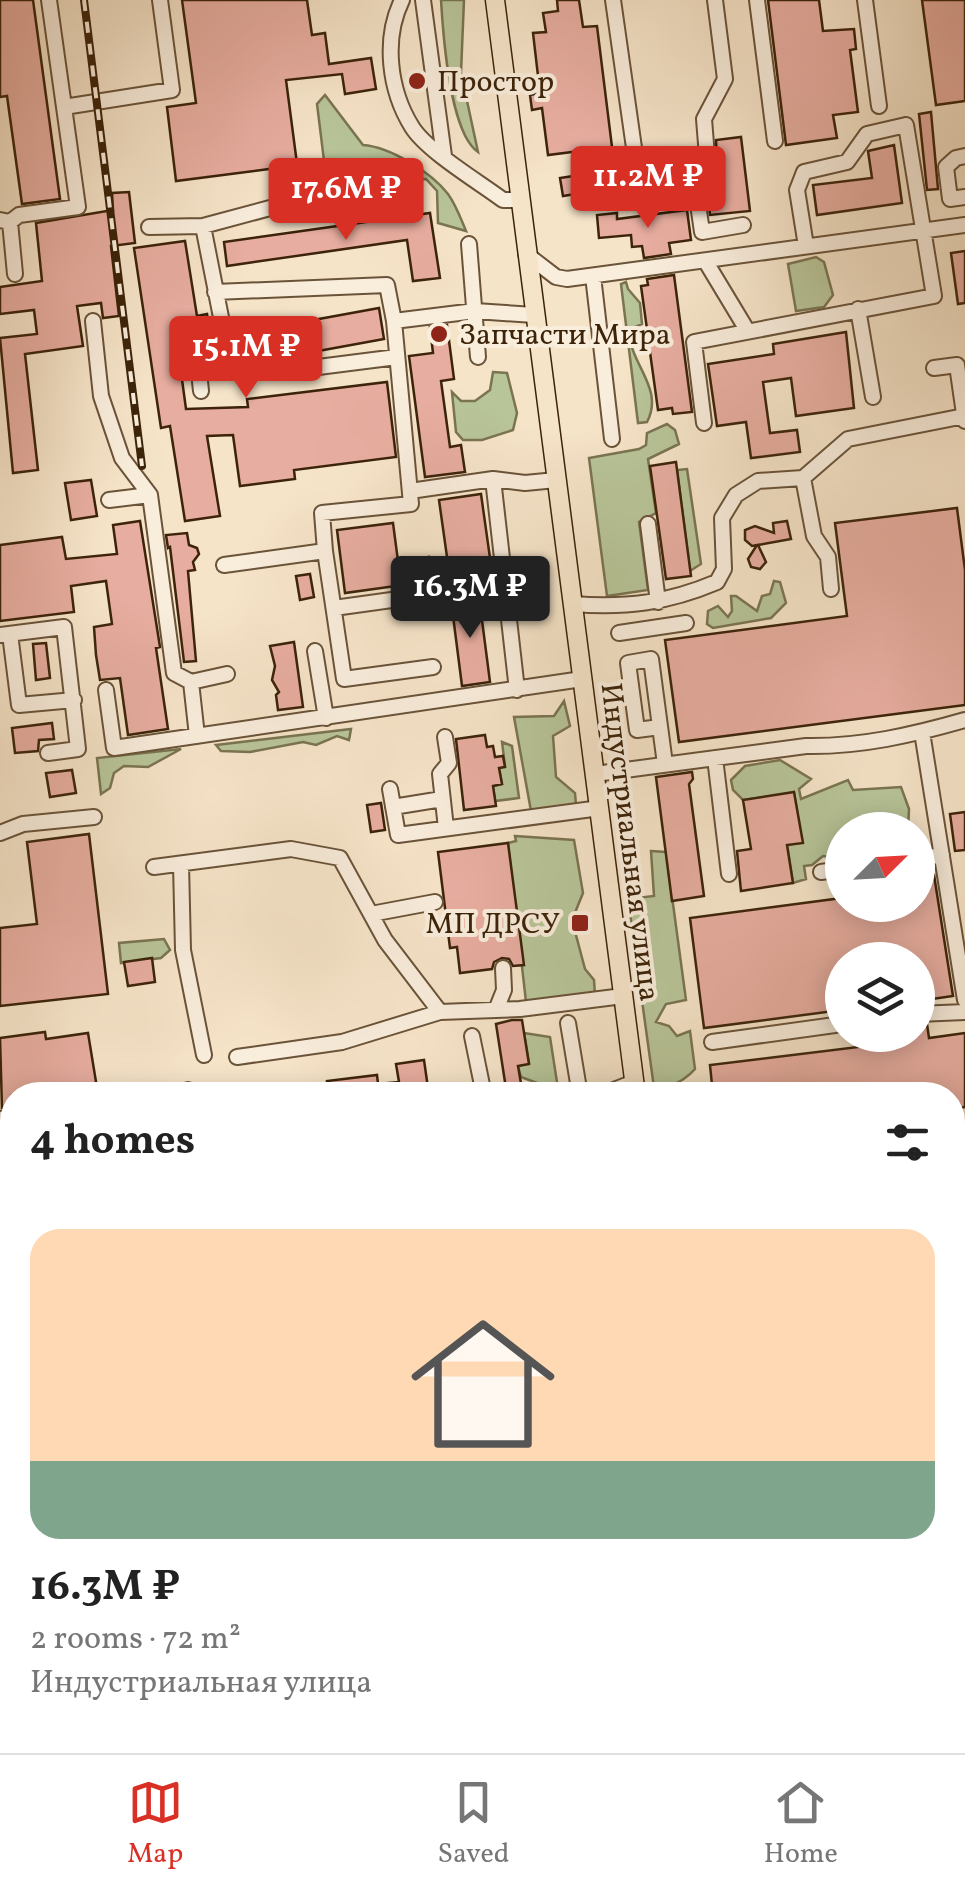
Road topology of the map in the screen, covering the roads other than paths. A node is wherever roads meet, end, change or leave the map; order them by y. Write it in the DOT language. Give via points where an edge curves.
graph roads {
  1 [pos="49,0"];
  2 [pos="160,0"];
  3 [pos="402,0"];
  4 [pos="423,0"];
  5 [pos="495,0"];
  6 [pos="613,0"];
  7 [pos="715,0"];
  8 [pos="757,0"];
  9 [pos="864,0"];
  10 [pos="878,106"];
  11 [pos="64,108"];
  12 [pos="775,141"];
  13 [pos="444,156"];
  14 [pos="965,156"];
  15 [pos="695,182"];
  16 [pos="965,197"];
  17 [pos="518,200"];
  18 [pos="412,202"];
  19 [pos="5,221"];
  20 [pos="965,224"];
  21 [pos="202,226"];
  22 [pos="742,226"];
  23 [pos="149,227"];
  24 [pos="922,231"];
  25 [pos="469,244"];
  26 [pos="806,246"];
  27 [pos="526,254"];
  28 [pos="706,262"];
  29 [pos="15,274"];
  30 [pos="593,276"];
  31 [pos="216,292"];
  32 [pos="858,310"];
  33 [pos="475,311"];
  34 [pos="534,315"];
  35 [pos="394,321"];
  36 [pos="93,322"];
  37 [pos="747,330"];
  38 [pos="397,356"];
  39 [pos="478,357"];
  40 [pos="934,368"];
  41 [pos="199,372"];
  42 [pos="202,391"];
  43 [pos="873,397"];
  44 [pos="965,419"];
  45 [pos="704,422"];
  46 [pos="612,439"];
  47 [pos="803,478"];
  48 [pos="493,479"];
  49 [pos="556,480"];
  50 [pos="410,490"];
  51 [pos="150,495"];
  52 [pos="108,500"];
  53 [pos="648,524"];
  54 [pos="325,552"];
  55 [pos="224,565"];
  56 [pos="832,589"];
  57 [pos="442,593"];
  58 [pos="661,602"];
  59 [pos="572,604"];
  60 [pos="334,608"];
  61 [pos="686,623"];
  62 [pos="668,626"];
  63 [pos="619,633"];
  64 [pos="5,634"];
  65 [pos="314,651"];
  66 [pos="433,667"];
  67 [pos="227,674"];
  68 [pos="582,679"];
  69 [pos="190,682"];
  70 [pos="106,690"];
  71 [pos="517,690"];
  72 [pos="74,700"];
  73 [pos="326,718"];
  74 [pos="965,720"];
  75 [pos="660,726"];
  76 [pos="922,732"];
  77 [pos="197,736"];
  78 [pos="445,737"];
  79 [pos="48,753"];
  80 [pos="715,758"];
  81 [pos="665,764"];
  82 [pos="595,774"];
  83 [pos="390,789"];
  84 [pos="442,799"];
  85 [pos="393,807"];
  86 [pos="600,808"];
  87 [pos="94,817"];
  88 [pos="446,828"];
  89 [pos="0,833"];
  90 [pos="942,856"];
  91 [pos="935,857"];
  92 [pos="181,864"];
  93 [pos="154,868"];
  94 [pos="825,871"];
  95 [pos="820,872"];
  96 [pos="729,874"];
  97 [pos="435,902"];
  98 [pos="371,914"];
  99 [pos="503,968"];
  100 [pos="623,996"];
  101 [pos="965,1000"];
  102 [pos="496,1010"];
  103 [pos="440,1012"];
  104 [pos="965,1012"];
  105 [pos="935,1013"];
  106 [pos="568,1023"];
  107 [pos="825,1026"];
  108 [pos="472,1036"];
  109 [pos="712,1042"];
  110 [pos="204,1055"];
  111 [pos="237,1057"];
  112 [pos="481,1082"];
  113 [pos="578,1082"];
  114 [pos="634,1082"];
  1 -- 11 [label="street"];
  2 -- 11 [label="street" via="172,90"];
  3 -- 13 [label="street" via="389,46 395,90 413,129"];
  4 -- 13 [label="street"];
  5 -- 17 [label="main road, Индустриальная улица"];
  6 -- 15 [label="street" via="640,190"];
  7 -- 15 [label="street" via="726,79 704,118 710,180"];
  8 -- 12 [label="street"];
  9 -- 10 [label="street"];
  11 -- 19 [label="street" via="78,207"];
  13 -- 17 [label="street" via="503,200"];
  14 -- 16 [label="street" via="946,167 950,199"];
  15 -- 22 [label="street" via="702,232"];
  17 -- 27 [label="main road, Индустриальная улица"];
  18 -- 21 [label="street" via="286,204"];
  19 -- 29 [label="street"];
  20 -- 24 [label="street"];
  21 -- 23 [label="street"];
  21 -- 31 [label="street"];
  24 -- 26 [label="street"];
  24 -- 26 [label="street" via="906,126 867,134 847,162 804,172 797,190"];
  24 -- 32 [label="street" via="934,296"];
  25 -- 33 [label="street"];
  26 -- 28 [label="street"];
  27 -- 30 [label="street" via="556,277"];
  27 -- 34 [label="main road, Индустриальная улица"];
  28 -- 30 [label="street"];
  28 -- 37 [label="street"];
  30 -- 46 [label="street"];
  31 -- 35 [label="street" via="387,285"];
  31 -- 41 [label="street" via="229,358"];
  32 -- 37 [label="street"];
  32 -- 43 [label="street"];
  33 -- 34 [label="street"];
  33 -- 35 [label="street"];
  33 -- 39 [label="street"];
  34 -- 49 [label="main road, Индустриальная улица"];
  35 -- 38 [label="street"];
  36 -- 51 [label="street" via="101,396 122,458"];
  37 -- 45 [label="street" via="694,342"];
  38 -- 41 [label="street" via="280,372"];
  38 -- 50 [label="street"];
  40 -- 44 [label="street" via="957,364"];
  41 -- 42 [label="street"];
  44 -- 47 [label="street" via="848,439"];
  47 -- 56 [label="street"];
  47 -- 58 [label="street" via="758,481 736,495 722,518 724,569 717,582"];
  48 -- 49 [label="street"];
  48 -- 50 [label="street"];
  48 -- 71 [label="street"];
  49 -- 59 [label="main road, Индустриальная улица"];
  50 -- 54 [label="street" via="411,504 322,513"];
  51 -- 52 [label="street"];
  51 -- 69 [label="street" via="174,673"];
  53 -- 58 [label="street"];
  54 -- 55 [label="street"];
  54 -- 60 [label="street"];
  57 -- 60 [label="street"];
  58 -- 59 [label="street"];
  58 -- 62 [label="street"];
  59 -- 68 [label="main road, Индустриальная улица"];
  60 -- 66 [label="street" via="344,679"];
  61 -- 62 [label="street"];
  62 -- 63 [label="street"];
  64 -- 72 [label="street" via="19,705"];
  64 -- 72 [label="street" via="64,627"];
  65 -- 73 [label="street"];
  67 -- 69 [label="street"];
  68 -- 71 [label="street"];
  68 -- 82 [label="main road, Индустриальная улица"];
  69 -- 77 [label="street"];
  70 -- 77 [label="street" via="114,748"];
  71 -- 73 [label="street"];
  72 -- 79 [label="street" via="78,749"];
  73 -- 77 [label="street"];
  74 -- 76 [label="street"];
  75 -- 75 [label="street" via="651,659 628,663 637,730"];
  75 -- 81 [label="street"];
  76 -- 80 [label="street"];
  76 -- 90 [label="street"];
  78 -- 84 [label="street" via="450,763 440,774"];
  80 -- 81 [label="street"];
  80 -- 96 [label="street"];
  81 -- 82 [label="street"];
  82 -- 86 [label="main road, Индустриальная улица"];
  83 -- 85 [label="street"];
  84 -- 85 [label="street"];
  84 -- 88 [label="street"];
  85 -- 88 [label="street" via="398,835"];
  86 -- 88 [label="street"];
  86 -- 100 [label="main road, Индустриальная улица"];
  87 -- 89 [label="street" via="23,824"];
  90 -- 91 [label="street"];
  90 -- 101 [label="street"];
  92 -- 93 [label="street"];
  92 -- 98 [label="street" via="292,849 340,858"];
  92 -- 110 [label="street" via="183,950"];
  94 -- 95 [label="street"];
  97 -- 98 [label="street"];
  98 -- 103 [label="street"];
  99 -- 102 [label="street"];
  100 -- 102 [label="street"];
  100 -- 114 [label="main road, Индустриальная улица"];
  102 -- 103 [label="street"];
  103 -- 111 [label="street" via="342,1042"];
  104 -- 105 [label="street"];
  106 -- 113 [label="street"];
  107 -- 109 [label="street"];
  108 -- 112 [label="street"];
}
